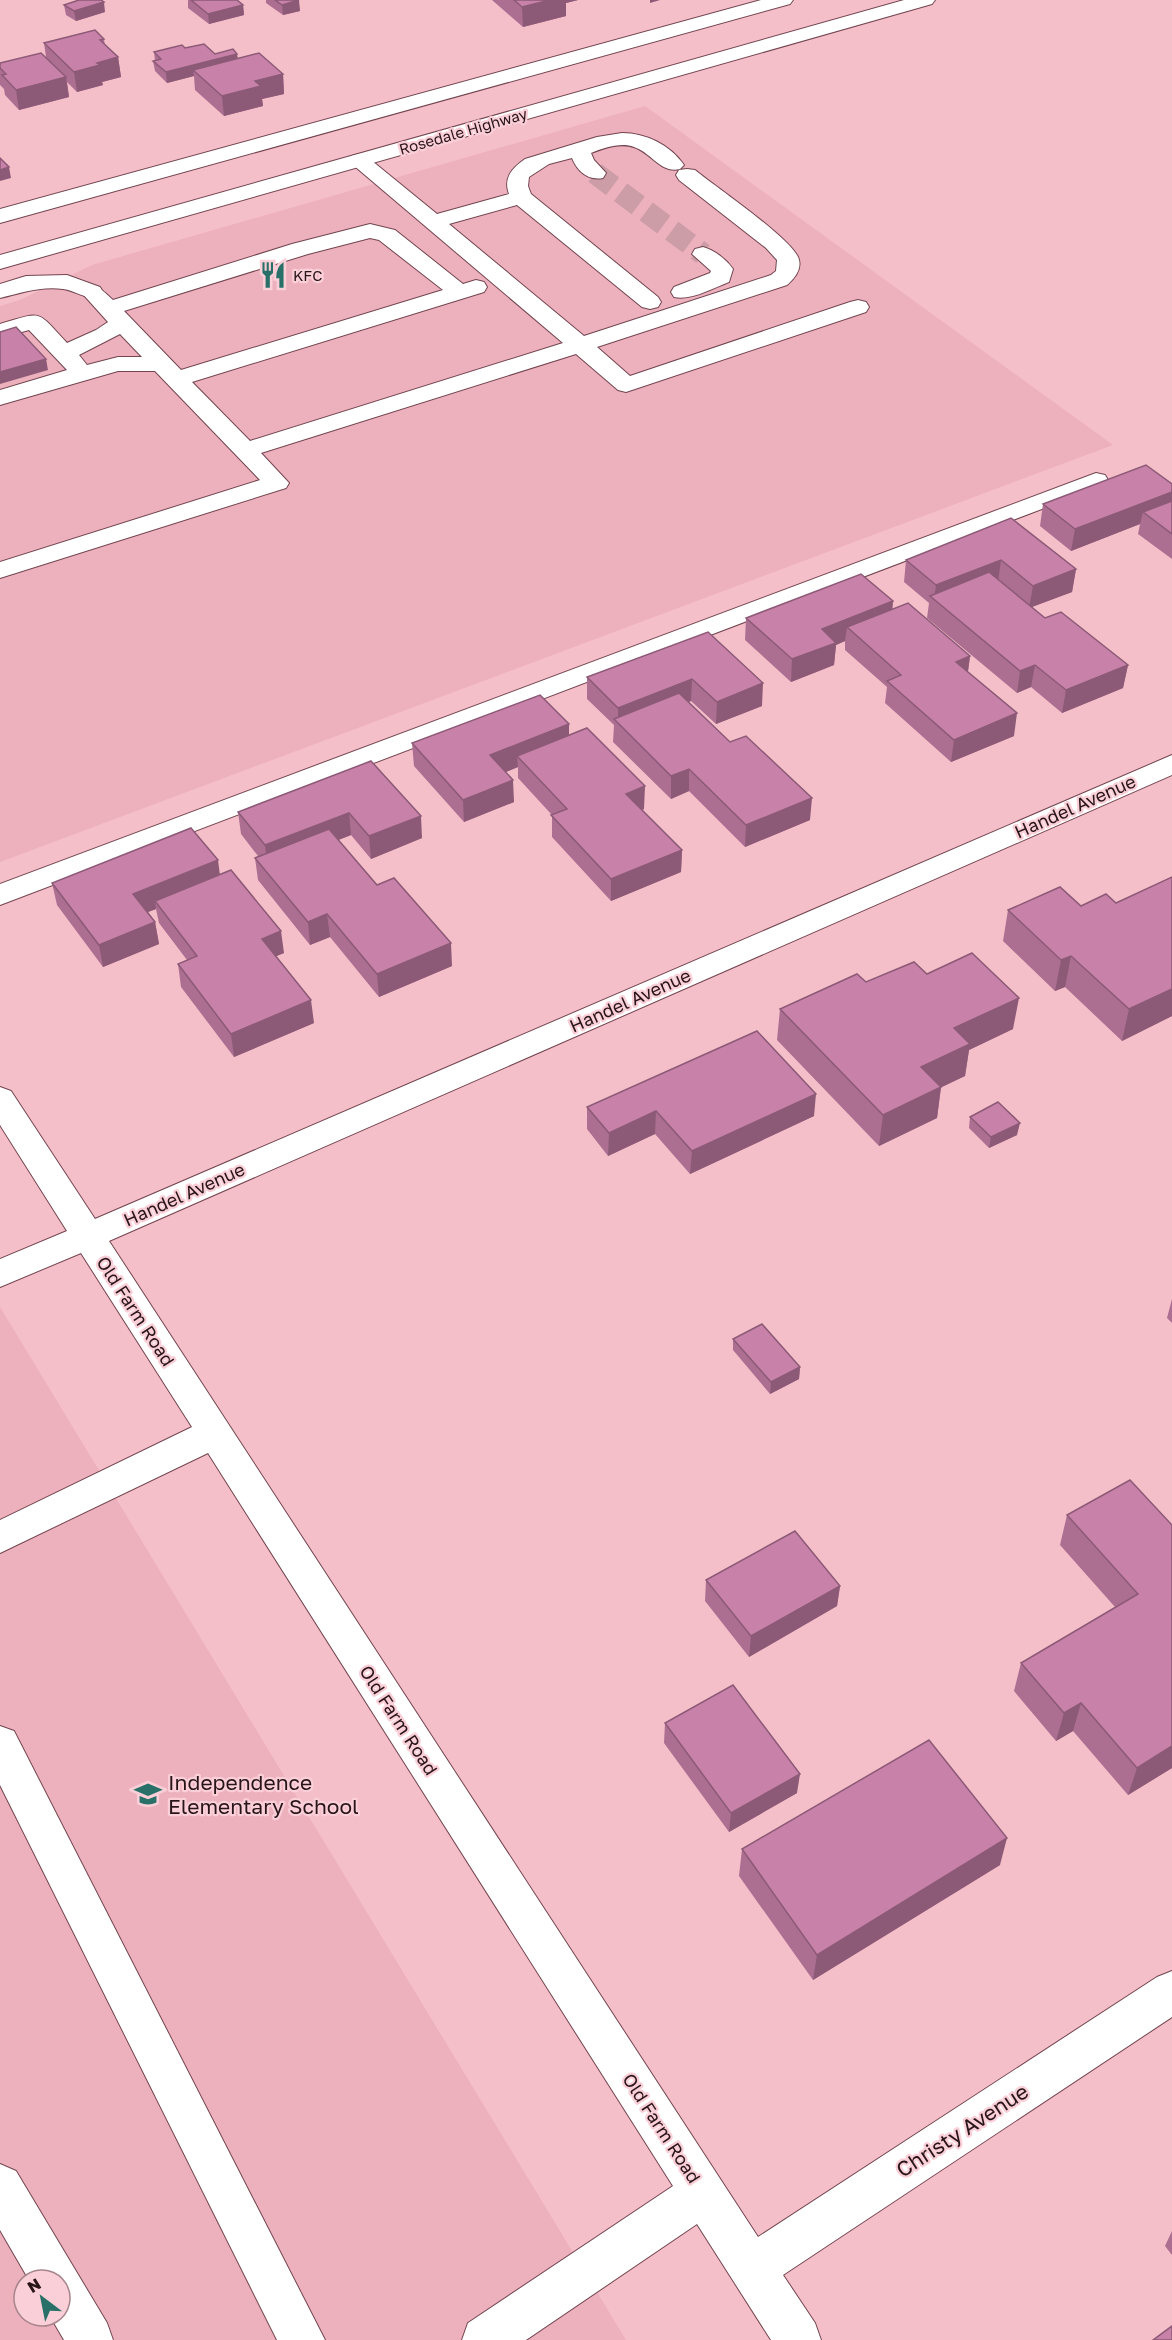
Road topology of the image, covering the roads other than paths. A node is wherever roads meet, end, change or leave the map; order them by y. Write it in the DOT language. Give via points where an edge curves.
graph roads {
  1 [pos="783,0"];
  2 [pos="794,0"];
  3 [pos="925,0"];
  4 [pos="434,117"];
  5 [pos="402,128"];
  6 [pos="580,150"];
  7 [pos="359,160"];
  8 [pos="595,173"];
  9 [pos="521,197"];
  10 [pos="0,216"];
  11 [pos="433,222"];
  12 [pos="703,254"];
  13 [pos="0,262"];
  14 [pos="501,279"];
  15 [pos="0,291"];
  16 [pos="460,292"];
  17 [pos="650,302"];
  18 [pos="858,307"];
  19 [pos="107,308"];
  20 [pos="560,329"];
  21 [pos="0,331"];
  22 [pos="580,345"];
  23 [pos="64,353"];
  24 [pos="169,372"];
  25 [pos="82,373"];
  26 [pos="7,391"];
  27 [pos="245,450"];
  28 [pos="1096,480"];
  29 [pos="0,570"];
  30 [pos="1172,764"];
  31 [pos="0,895"];
  32 [pos="0,1099"];
  33 [pos="88,1236"];
  34 [pos="0,1274"];
  35 [pos="214,1433"];
  36 [pos="0,1537"];
  37 [pos="0,1744"];
  38 [pos="1172,1992"];
  39 [pos="0,2187"];
  40 [pos="704,2193"];
  41 [pos="48,2268"];
  42 [pos="752,2268"];
  43 [pos="72,2309"];
  44 [pos="90,2340"];
  45 [pos="302,2340"];
  46 [pos="485,2340"];
  47 [pos="798,2340"];
  1 -- 10 [label="main road"];
  2 -- 4 [label="main road" via="735,30"];
  3 -- 7 [label="main road, Rosedale Highway"];
  5 -- 7 [label="main road"];
  6 -- 8 [label="main road" via="584,162"];
  6 -- 9 [label="main road" via="532,163 517,182"];
  6 -- 22 [label="main road" via="610,141 631,139 645,143 774,243 788,259 787,273 779,280"];
  7 -- 11 [label="main road"];
  7 -- 13 [label="main road, Rosedale Highway"];
  9 -- 11 [label="main road"];
  9 -- 17 [label="main road"];
  11 -- 14 [label="main road"];
  12 -- 17 [label="main road" via="722,269 720,277"];
  14 -- 16 [label="main road"];
  14 -- 20 [label="main road"];
  15 -- 19 [label="main road" via="26,283 67,282"];
  16 -- 19 [label="main road" via="387,235 370,231"];
  16 -- 24 [label="main road"];
  17 -- 20 [label="main road"];
  18 -- 22 [label="main road" via="626,385"];
  19 -- 23 [label="main road" via="104,335"];
  19 -- 24 [label="main road"];
  20 -- 22 [label="main road"];
  21 -- 23 [label="main road" via="34,321"];
  22 -- 27 [label="main road"];
  23 -- 25 [label="main road"];
  24 -- 25 [label="main road" via="118,364"];
  24 -- 27 [label="main road"];
  25 -- 26 [label="main road"];
  27 -- 29 [label="main road" via="278,483"];
  28 -- 31 [label="main road"];
  30 -- 33 [label="main road, Handel Avenue"];
  32 -- 33 [label="main road, Old Farm Road"];
  33 -- 34 [label="main road, Handel Avenue"];
  33 -- 35 [label="main road, Old Farm Road"];
  35 -- 36 [label="main road"];
  35 -- 40 [label="main road, Old Farm Road"];
  37 -- 45 [label="main road"];
  38 -- 42 [label="main road, Christy Avenue"];
  39 -- 41 [label="main road"];
  40 -- 42 [label="main road, Old Farm Road"];
  40 -- 46 [label="main road"];
  42 -- 47 [label="main road, Old Farm Road"];
  43 -- 44 [label="main road"];
}
